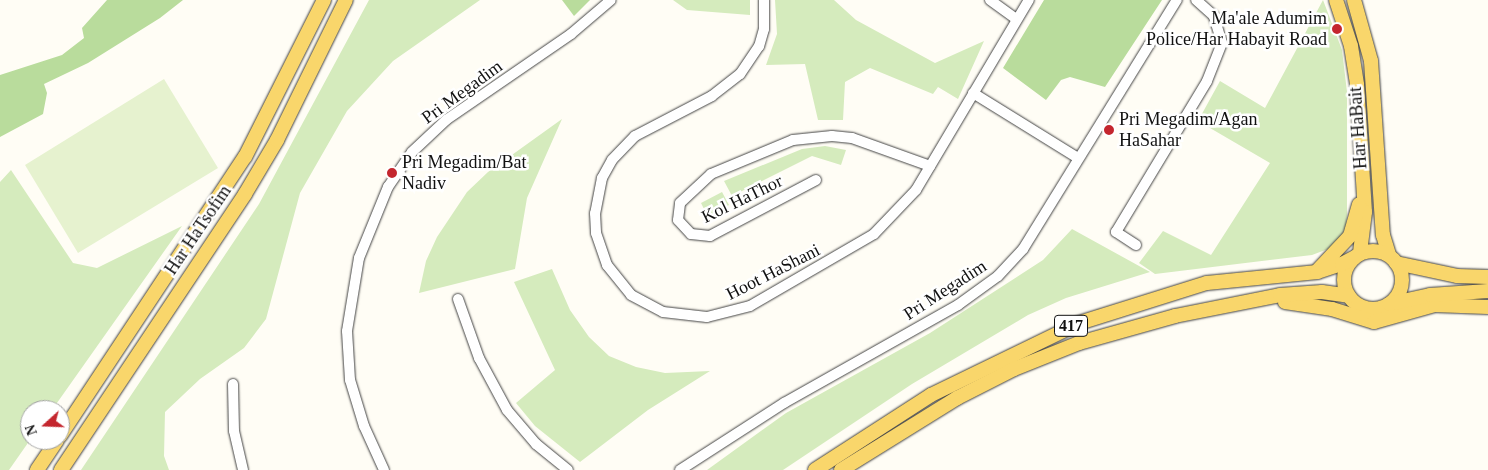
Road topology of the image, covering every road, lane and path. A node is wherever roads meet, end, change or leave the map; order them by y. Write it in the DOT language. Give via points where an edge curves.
graph roads {
  1 [pos="314,0"];
  2 [pos="324,0"];
  3 [pos="346,0"];
  4 [pos="611,0"];
  5 [pos="764,0"];
  6 [pos="990,0"];
  7 [pos="1029,0"];
  8 [pos="1177,0"];
  9 [pos="1196,0"];
  10 [pos="1336,0"];
  11 [pos="1354,0"];
  12 [pos="317,14"];
  13 [pos="1016,19"];
  14 [pos="975,90"];
  15 [pos="1078,158"];
  16 [pos="930,166"];
  17 [pos="816,180"];
  18 [pos="1363,184"];
  19 [pos="1136,245"];
  20 [pos="1358,255"];
  21 [pos="1393,259"];
  22 [pos="1317,272"];
  23 [pos="1488,277"];
  24 [pos="1488,291"];
  25 [pos="1457,294"];
  26 [pos="1349,296"];
  27 [pos="1488,298"];
  28 [pos="458,299"];
  29 [pos="1388,304"];
  30 [pos="1237,305"];
  31 [pos="1488,307"];
  32 [pos="233,384"];
  33 [pos="70,421"];
  34 [pos="50,450"];
  35 [pos="37,470"];
  36 [pos="61,470"];
  37 [pos="243,470"];
  38 [pos="384,470"];
  39 [pos="568,470"];
  40 [pos="680,470"];
  41 [pos="815,470"];
  42 [pos="841,470"];
  1 -- 12 [label="street"];
  2 -- 12 [label="main road, Har HaTsofim"];
  3 -- 36 [label="main road, Har HaTsofim" via="253,180"];
  4 -- 38 [label="street, Pri Megadim" via="571,34 446,120 412,152 388,187 359,258 347,331 352,387 364,426"];
  5 -- 16 [label="street, Hoot HaShani" via="760,46 740,74 729,84 652,126 622,147 602,178 596,197 596,233 607,265 631,295 663,312 683,317 707,317 750,306 874,234 904,206"];
  6 -- 13 [label="street"];
  7 -- 13 [label="street, Hoot HaShani"];
  8 -- 15 [label="street, Pri Megadim"];
  9 -- 19 [label="street" via="1214,16 1222,43 1207,81 1116,232"];
  10 -- 18 [label="main road, Har HaBait" via="1354,64"];
  11 -- 21 [label="main road, Har HaBait" via="1372,60 1383,235"];
  12 -- 33 [label="main road, Har HaTsofim" via="245,157"];
  13 -- 14 [label="street, Hoot HaShani"];
  14 -- 15 [label="street"];
  14 -- 16 [label="street, Hoot HaShani"];
  15 -- 40 [label="street, Pri Megadim" via="1023,249 983,288 784,403"];
  16 -- 17 [label="street, Kol HaThor" via="852,138 832,136 793,140 710,174 680,203 678,220 691,234 710,236"];
  18 -- 20 [label="main road, Har HaBait" via="1365,224"];
  18 -- 22 [label="main road" via="1350,236"];
  20 -- 21 [label="main road, 417" via="1375,251"];
  20 -- 22 [label="main road, 417"];
  20 -- 26 [label="main road" via="1345,271 1345,288"];
  21 -- 23 [label="main road" via="1457,276"];
  21 -- 29 [label="main road" via="1401,271 1400,290"];
  22 -- 41 [label="main road, 417" via="1207,283 1080,322 931,395"];
  24 -- 25 [label="main road"];
  25 -- 27 [label="main road"];
  25 -- 29 [label="main road" via="1415,297"];
  26 -- 29 [label="main road, 417" via="1363,307 1372,309"];
  26 -- 30 [label="main road, 417" via="1280,295"];
  28 -- 39 [label="street" via="479,358 507,410 536,444"];
  30 -- 31 [label="main road" via="1294,301 1374,322 1435,305"];
  30 -- 42 [label="main road, 417" via="1132,327 1045,356 957,398"];
  32 -- 37 [label="street" via="234,431"];
  34 -- 35 [label="main road"];
}
